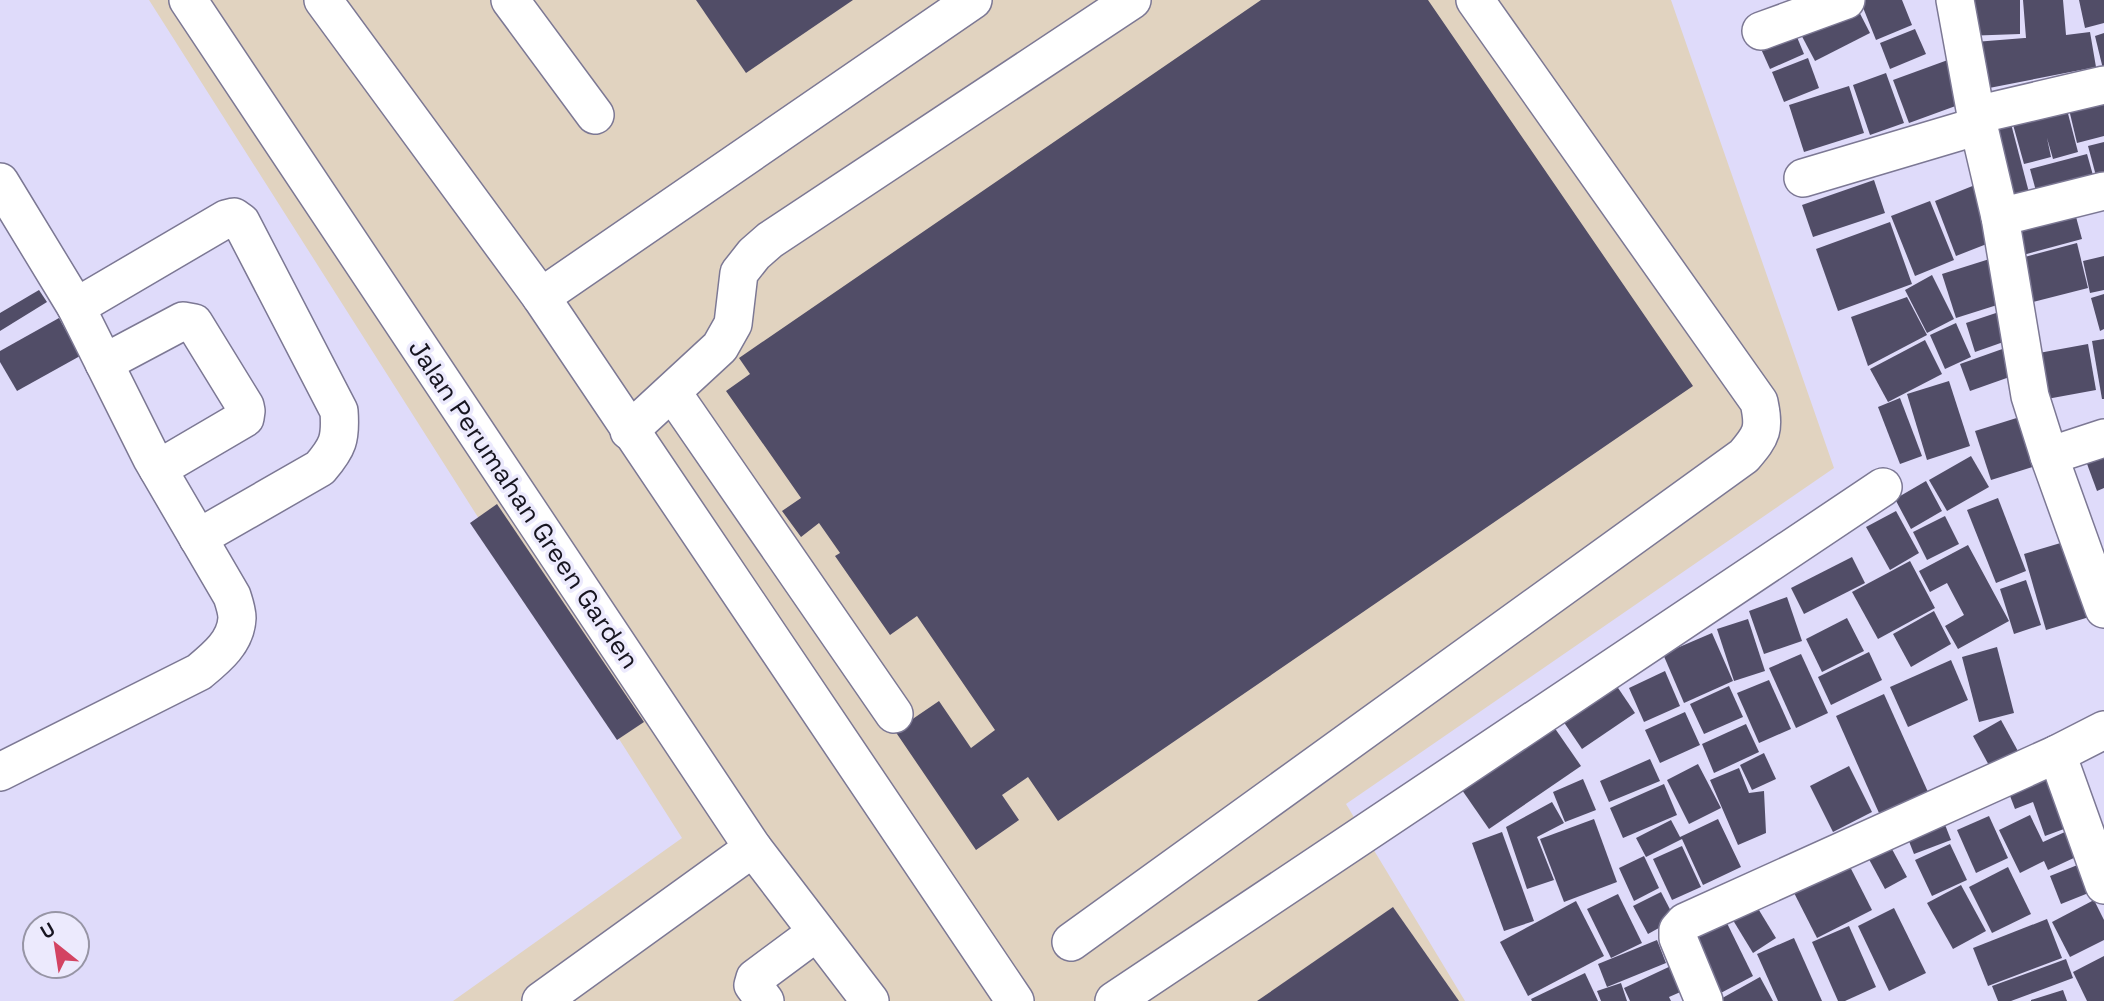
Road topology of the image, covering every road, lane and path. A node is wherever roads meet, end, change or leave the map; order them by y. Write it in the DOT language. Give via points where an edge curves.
graph roads {
  1 [pos="188,0"];
  2 [pos="323,0"];
  3 [pos="510,0"];
  4 [pos="973,0"];
  5 [pos="1132,0"];
  6 [pos="1475,0"];
  7 [pos="1846,0"];
  8 [pos="1955,0"];
  9 [pos="1761,31"];
  10 [pos="2104,85"];
  11 [pos="596,115"];
  12 [pos="1977,120"];
  13 [pos="1803,178"];
  14 [pos="0,182"];
  15 [pos="2104,191"];
  16 [pos="2000,217"];
  17 [pos="541,298"];
  18 [pos="76,307"];
  19 [pos="104,363"];
  20 [pos="672,392"];
  21 [pos="629,431"];
  22 [pos="2104,438"];
  23 [pos="2049,456"];
  24 [pos="158,469"];
  25 [pos="1883,487"];
  26 [pos="198,538"];
  27 [pos="2099,594"];
  28 [pos="894,714"];
  29 [pos="2104,730"];
  30 [pos="2057,754"];
  31 [pos="0,772"];
  32 [pos="754,848"];
  33 [pos="2104,884"];
  34 [pos="817,932"];
  35 [pos="1071,942"];
  36 [pos="541,1001"];
  37 [pos="765,1001"];
  38 [pos="870,1001"];
  39 [pos="1014,1001"];
  40 [pos="1114,1001"];
  41 [pos="1704,1001"];
  1 -- 32 [label="street, Jalan Perumahan Green Garden"];
  2 -- 17 [label="street"];
  3 -- 11 [label="street"];
  4 -- 17 [label="street"];
  5 -- 20 [label="street" via="770,240 739,273 733,324 727,337"];
  6 -- 35 [label="street" via="1759,402 1764,424 1758,439 1744,456"];
  7 -- 9 [label="street"];
  8 -- 12 [label="street"];
  10 -- 12 [label="street"];
  12 -- 13 [label="street"];
  12 -- 16 [label="street"];
  14 -- 18 [label="street"];
  15 -- 16 [label="street"];
  16 -- 23 [label="street" via="2030,396"];
  17 -- 21 [label="street"];
  18 -- 19 [label="street"];
  18 -- 26 [label="street" via="226,219 238,219 247,234 339,411 340,435 335,451 320,468"];
  19 -- 24 [label="street"];
  19 -- 24 [label="street" via="191,321 245,406 245,418"];
  20 -- 21 [label="street"];
  20 -- 28 [label="street"];
  21 -- 39 [label="street"];
  22 -- 23 [label="street"];
  23 -- 27 [label="street"];
  24 -- 26 [label="street"];
  25 -- 40 [label="street"];
  26 -- 31 [label="street" via="232,596 237,618 221,654 199,672"];
  29 -- 30 [label="street"];
  30 -- 33 [label="street"];
  30 -- 41 [label="street" via="1685,922 1678,938"];
  32 -- 34 [label="street, Jalan Perumahan Green Garden"];
  32 -- 36 [label="street"];
  34 -- 37 [label="street" via="755,978 753,985"];
  34 -- 38 [label="street, Jalan Perumahan Green Garden"];
}
